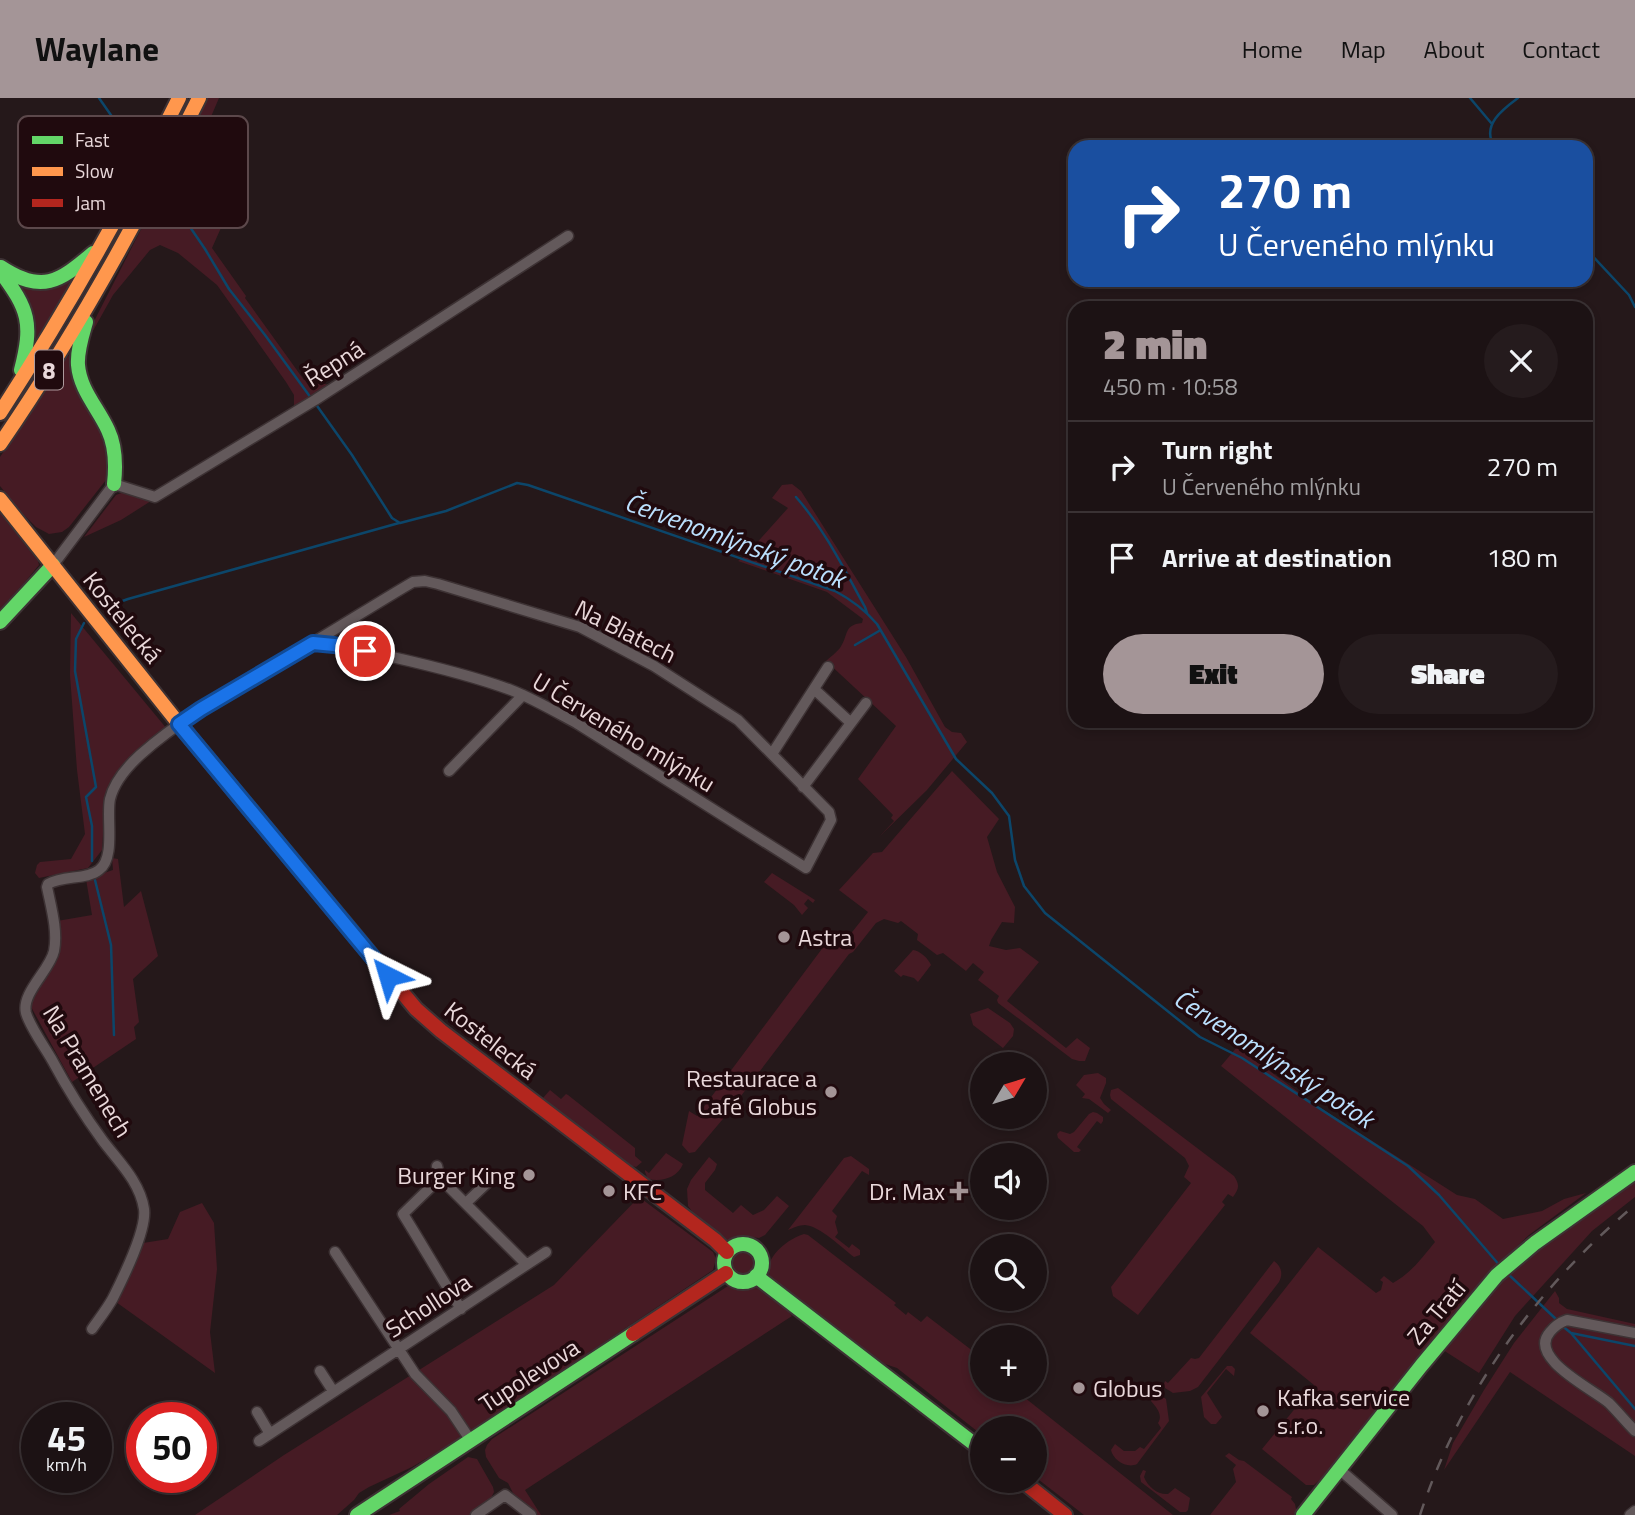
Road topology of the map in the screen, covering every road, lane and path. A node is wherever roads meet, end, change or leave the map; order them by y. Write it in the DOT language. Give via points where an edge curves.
graph roads {
  1 [pos="179,98"];
  2 [pos="199,98"];
  3 [pos="170,116"];
  4 [pos="190,116"];
  5 [pos="112,228"];
  6 [pos="132,228"];
  7 [pos="569,236"];
  8 [pos="104,244"];
  9 [pos="0,268"];
  10 [pos="95,294"];
  11 [pos="15,390"];
  12 [pos="0,413"];
  13 [pos="0,444"];
  14 [pos="114,484"];
  15 [pos="1,500"];
  16 [pos="53,565"];
  17 [pos="0,622"];
  18 [pos="313,643"];
  19 [pos="828,667"];
  20 [pos="814,689"];
  21 [pos="523,695"];
  22 [pos="866,703"];
  23 [pos="851,723"];
  24 [pos="179,724"];
  25 [pos="772,754"];
  26 [pos="449,771"];
  27 [pos="803,787"];
  28 [pos="806,868"];
  29 [pos="437,1166"];
  30 [pos="1635,1172"];
  31 [pos="440,1178"];
  32 [pos="488,1183"];
  33 [pos="466,1203"];
  34 [pos="335,1252"];
  35 [pos="545,1252"];
  36 [pos="727,1252"];
  37 [pos="526,1264"];
  38 [pos="726,1273"];
  39 [pos="756,1276"];
  40 [pos="461,1309"];
  41 [pos="92,1329"];
  42 [pos="1635,1334"];
  43 [pos="398,1350"];
  44 [pos="320,1371"];
  45 [pos="333,1391"];
  46 [pos="257,1412"];
  47 [pos="1635,1431"];
  48 [pos="270,1434"];
  49 [pos="258,1441"];
  50 [pos="471,1441"];
  51 [pos="970,1441"];
  52 [pos="1339,1469"];
  53 [pos="1037,1493"];
  54 [pos="1635,1511"];
  55 [pos="357,1515"];
  56 [pos="476,1515"];
  57 [pos="531,1515"];
  58 [pos="1065,1515"];
  59 [pos="1303,1515"];
  60 [pos="1392,1515"];
  61 [pos="1630,1515"];
  1 -- 3 [label="main road, 8"];
  2 -- 4 [label="main road, 8"];
  5 -- 8 [label="main road, 8"];
  6 -- 10 [label="main road, 8"];
  7 -- 14 [label="street, Řepná" via="155,497"];
  8 -- 9 [label="main road" via="73,271 49,282 18,278"];
  8 -- 11 [label="main road, 8"];
  9 -- 11 [label="main road" via="21,300 29,323 28,345"];
  10 -- 13 [label="main road, 8"];
  10 -- 14 [label="main road" via="78,366 113,443"];
  11 -- 12 [label="main road, 8"];
  14 -- 16 [label="street"];
  15 -- 16 [label="main road, Kostelecká"];
  16 -- 17 [label="main road"];
  16 -- 24 [label="main road, Kostelecká"];
  18 -- 21 [label="street, U Červeného mlýnku" via="418,663"];
  18 -- 24 [label="street"];
  18 -- 25 [label="street, Na Blatech" via="413,582 438,584 580,627 654,666 738,720"];
  19 -- 20 [label="street"];
  20 -- 23 [label="street"];
  20 -- 25 [label="street"];
  21 -- 26 [label="street"];
  21 -- 28 [label="street, U Červeného mlýnku" via="578,724"];
  22 -- 23 [label="street"];
  23 -- 27 [label="street"];
  24 -- 36 [label="main road, Kostelecká" via="416,1009"];
  24 -- 41 [label="street, Na Pramenech" via="119,778 110,799 106,863 92,874 48,884 54,951 26,1003 27,1015 55,1066 131,1176 144,1207 136,1247 112,1300"];
  25 -- 27 [label="street, Na Blatech"];
  27 -- 28 [label="street, Na Blatech" via="831,815"];
  29 -- 31 [label="street"];
  30 -- 52 [label="main road, Za Tratí" via="1497,1276"];
  31 -- 33 [label="street"];
  31 -- 40 [label="street" via="403,1214"];
  32 -- 33 [label="street"];
  33 -- 37 [label="street"];
  34 -- 43 [label="street"];
  35 -- 37 [label="street, Schollova"];
  36 -- 38 [label="main road"];
  36 -- 39 [label="main road" via="741,1244 756,1249 762,1261"];
  37 -- 40 [label="street, Schollova"];
  38 -- 39 [label="main road" via="738,1282"];
  38 -- 50 [label="main road, Tupolevova"];
  39 -- 51 [label="main road"];
  40 -- 43 [label="street, Schollova"];
  42 -- 47 [label="street" via="1567,1320 1545,1339 1551,1360 1609,1403"];
  43 -- 45 [label="street, Schollova"];
  43 -- 50 [label="street"];
  44 -- 45 [label="street"];
  45 -- 48 [label="street, Schollova"];
  46 -- 48 [label="street"];
  48 -- 49 [label="street, Schollova"];
  50 -- 55 [label="main road, Tupolevova"];
  52 -- 59 [label="main road, Za Tratí"];
  52 -- 60 [label="street"];
  53 -- 58 [label="main road"];
  54 -- 61 [label="street"];
  56 -- 57 [label="street" via="505,1495"];
}
